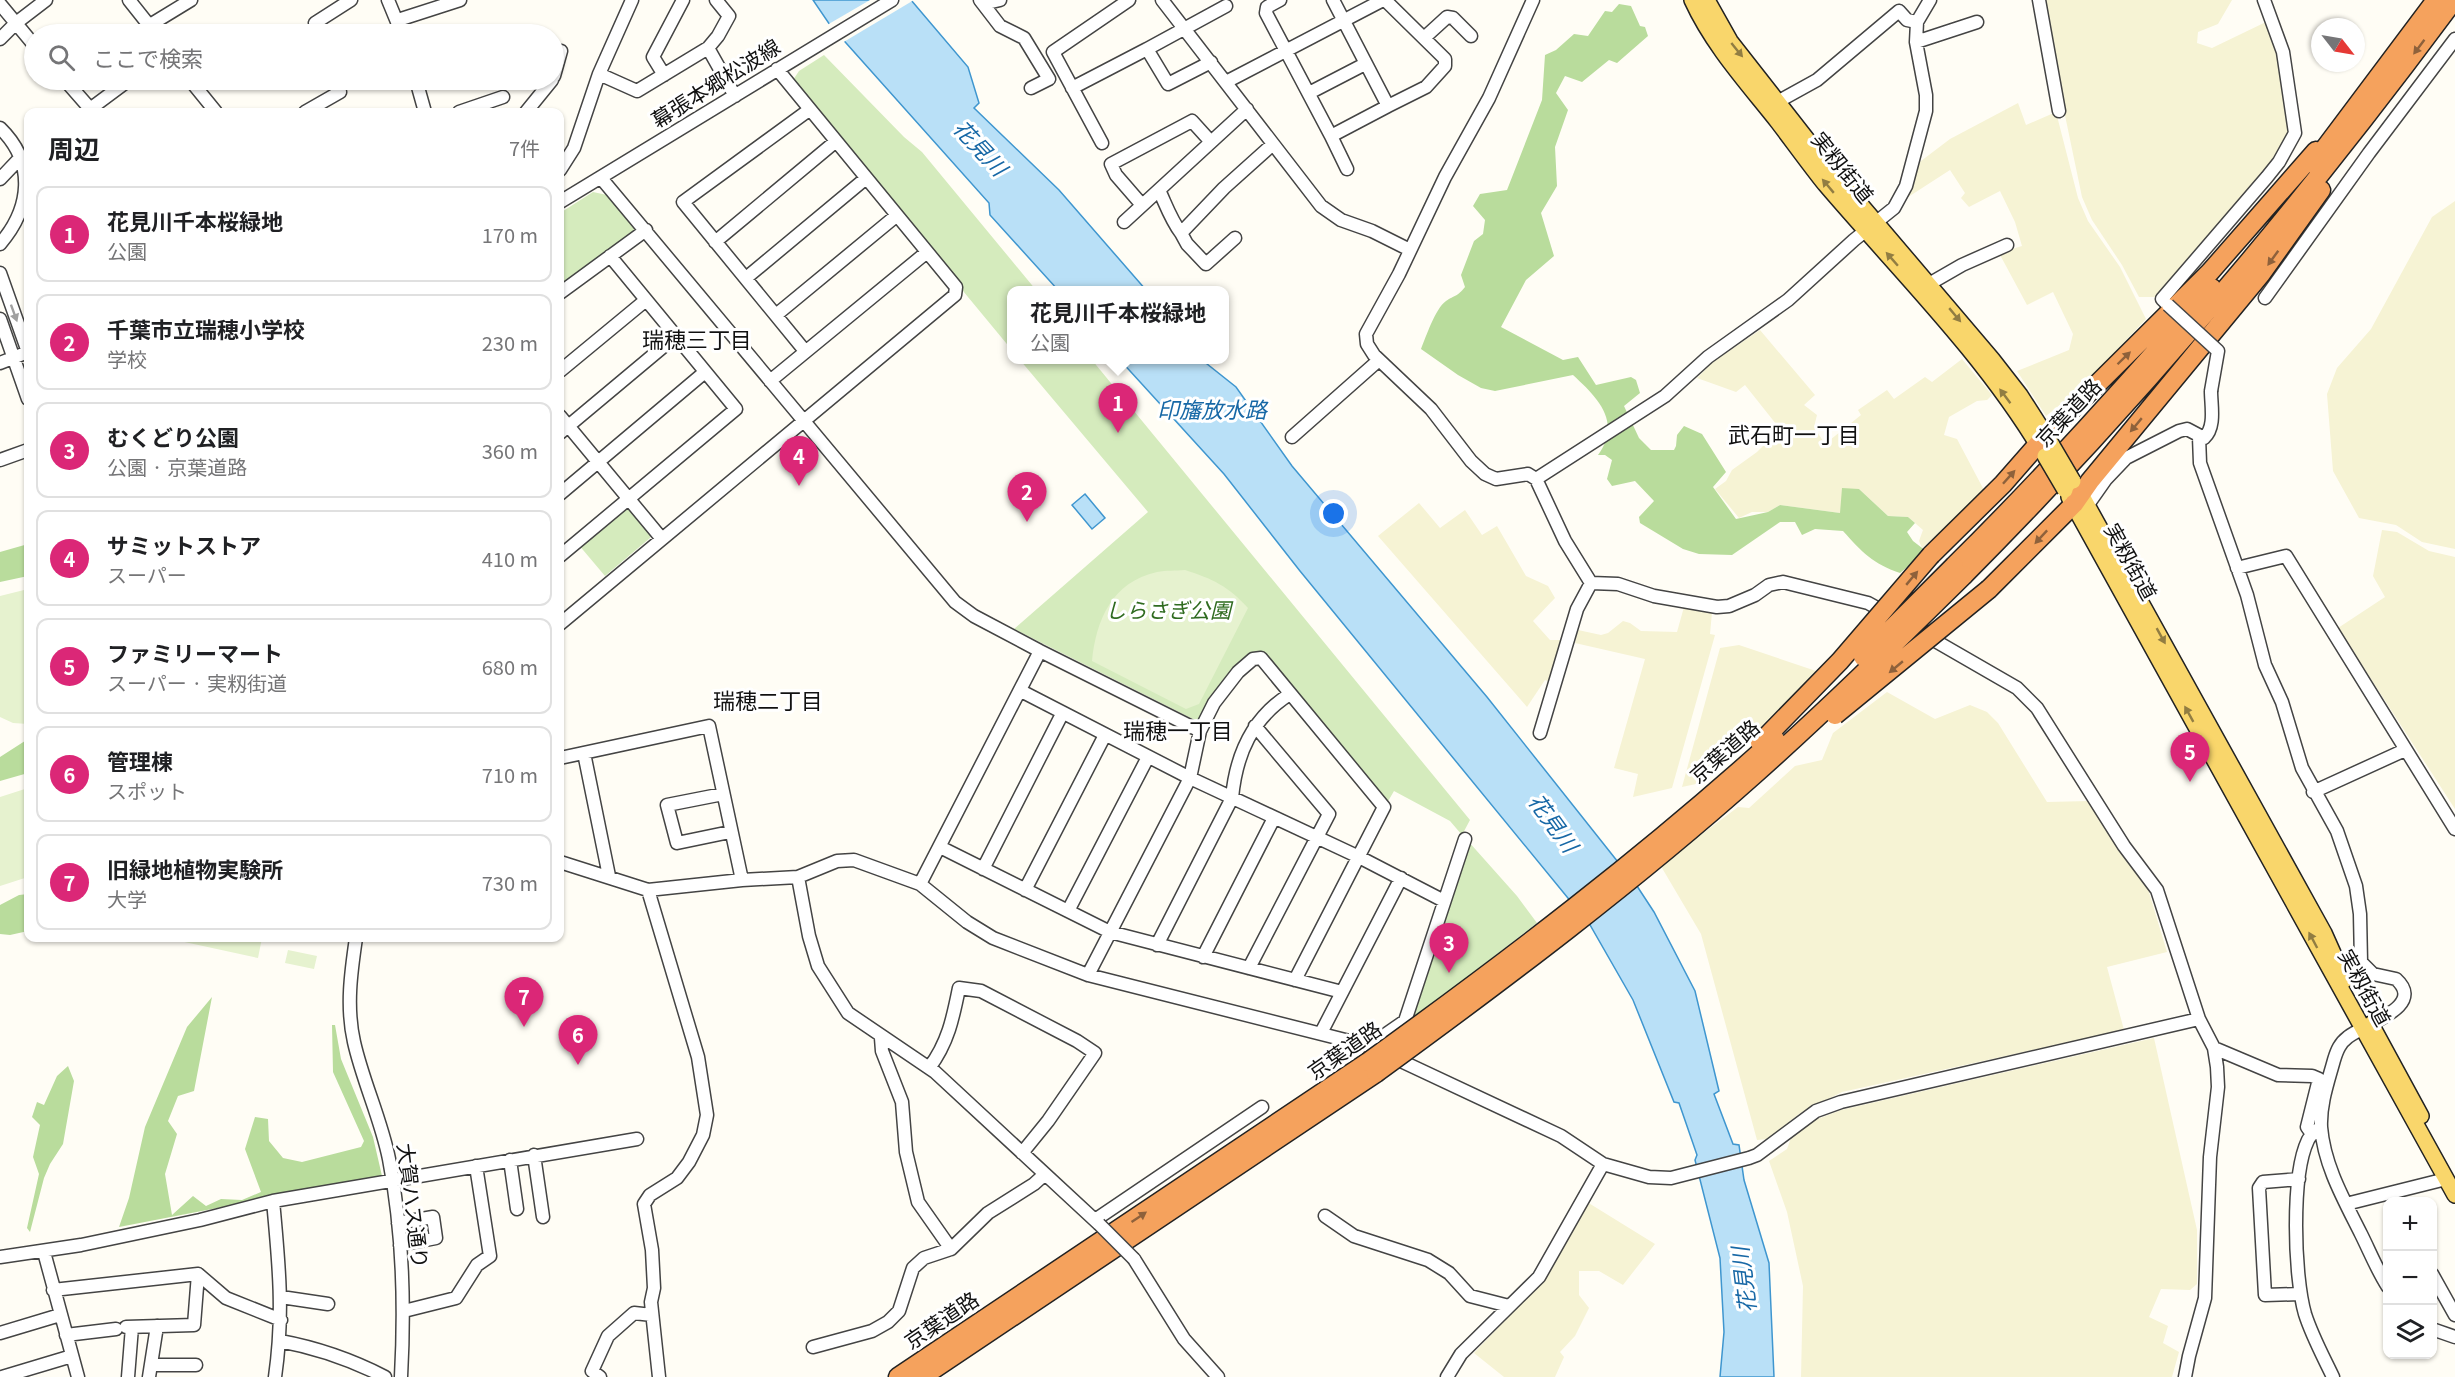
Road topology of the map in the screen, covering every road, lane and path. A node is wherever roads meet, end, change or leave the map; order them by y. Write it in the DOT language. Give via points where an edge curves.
graph roads {
  1 [pos="46,0"];
  2 [pos="129,0"];
  3 [pos="191,0"];
  4 [pos="351,0"];
  5 [pos="388,0"];
  6 [pos="460,0"];
  7 [pos="632,0"];
  8 [pos="683,0"];
  9 [pos="716,0"];
  10 [pos="892,0"];
  11 [pos="1000,0"];
  12 [pos="1129,0"];
  13 [pos="1161,0"];
  14 [pos="1280,0"];
  15 [pos="1333,0"];
  16 [pos="1384,0"];
  17 [pos="1533,0"];
  18 [pos="1697,0"];
  19 [pos="1930,0"];
  20 [pos="2039,0"];
  21 [pos="2264,0"];
  22 [pos="2436,0"];
  23 [pos="2454,0"];
  24 [pos="982,2"];
  25 [pos="1227,3"];
  26 [pos="0,4"];
  27 [pos="398,20"];
  28 [pos="1343,22"];
  29 [pos="1917,22"];
  30 [pos="1977,22"];
  31 [pos="16,23"];
  32 [pos="148,24"];
  33 [pos="161,24"];
  34 [pos="316,24"];
  35 [pos="399,24"];
  36 [pos="1184,27"];
  37 [pos="1469,31"];
  38 [pos="24,33"];
  39 [pos="1424,38"];
  40 [pos="0,39"];
  41 [pos="2455,39"];
  42 [pos="1916,42"];
  43 [pos="708,48"];
  44 [pos="1147,49"];
  45 [pos="1286,50"];
  46 [pos="1053,52"];
  47 [pos="1211,62"];
  48 [pos="1365,64"];
  49 [pos="1041,66"];
  50 [pos="777,69"];
  51 [pos="599,74"];
  52 [pos="664,75"];
  53 [pos="1226,82"];
  54 [pos="2390,87"];
  55 [pos="1031,88"];
  56 [pos="1072,88"];
  57 [pos="72,90"];
  58 [pos="116,90"];
  59 [pos="198,90"];
  60 [pos="339,90"];
  61 [pos="419,90"];
  62 [pos="543,90"];
  63 [pos="1309,93"];
  64 [pos="2367,93"];
  65 [pos="735,96"];
  66 [pos="503,97"];
  67 [pos="1779,101"];
  68 [pos="1388,106"];
  69 [pos="87,108"];
  70 [pos="94,108"];
  71 [pos="213,108"];
  72 [pos="312,108"];
  73 [pos="426,108"];
  74 [pos="471,108"];
  75 [pos="529,108"];
  76 [pos="1247,109"];
  77 [pos="809,110"];
  78 [pos="2059,111"];
  79 [pos="0,128"];
  80 [pos="1331,136"];
  81 [pos="835,142"];
  82 [pos="1102,142"];
  83 [pos="1211,142"];
  84 [pos="1273,144"];
  85 [pos="24,157"];
  86 [pos="1347,163"];
  87 [pos="564,164"];
  88 [pos="601,178"];
  89 [pos="0,179"];
  90 [pos="865,179"];
  91 [pos="1159,190"];
  92 [pos="564,200"];
  93 [pos="1142,205"];
  94 [pos="24,216"];
  95 [pos="896,216"];
  96 [pos="1124,222"];
  97 [pos="1871,227"];
  98 [pos="646,230"];
  99 [pos="1181,233"];
  100 [pos="1235,238"];
  101 [pos="716,242"];
  102 [pos="0,244"];
  103 [pos="2007,245"];
  104 [pos="1410,250"];
  105 [pos="927,252"];
  106 [pos="610,256"];
  107 [pos="0,273"];
  108 [pos="746,278"];
  109 [pos="1929,284"];
  110 [pos="564,290"];
  111 [pos="2265,298"];
  112 [pos="646,300"];
  113 [pos="776,315"];
  114 [pos="1,323"];
  115 [pos="676,336"];
  116 [pos="24,341"];
  117 [pos="806,351"];
  118 [pos="24,354"];
  119 [pos="14,358"];
  120 [pos="1379,360"];
  121 [pos="0,363"];
  122 [pos="564,367"];
  123 [pos="705,372"];
  124 [pos="770,381"];
  125 [pos="24,387"];
  126 [pos="803,422"];
  127 [pos="564,430"];
  128 [pos="1292,437"];
  129 [pos="2199,437"];
  130 [pos="2045,445"];
  131 [pos="24,451"];
  132 [pos="0,460"];
  133 [pos="598,462"];
  134 [pos="1536,478"];
  135 [pos="564,491"];
  136 [pos="2076,495"];
  137 [pos="628,498"];
  138 [pos="662,539"];
  139 [pos="564,553"];
  140 [pos="2237,568"];
  141 [pos="1959,570"];
  142 [pos="1591,584"];
  143 [pos="564,621"];
  144 [pos="1040,651"];
  145 [pos="1021,692"];
  146 [pos="1290,694"];
  147 [pos="1062,714"];
  148 [pos="1255,726"];
  149 [pos="1200,731"];
  150 [pos="1540,733"];
  151 [pos="1105,735"];
  152 [pos="2405,750"];
  153 [pos="584,753"];
  154 [pos="564,757"];
  155 [pos="1148,757"];
  156 [pos="1190,778"];
  157 [pos="2313,792"];
  158 [pos="723,794"];
  159 [pos="1232,798"];
  160 [pos="1274,818"];
  161 [pos="2455,829"];
  162 [pos="730,832"];
  163 [pos="1671,836"];
  164 [pos="1317,837"];
  165 [pos="1464,839"];
  166 [pos="940,847"];
  167 [pos="1359,857"];
  168 [pos="564,863"];
  169 [pos="983,868"];
  170 [pos="609,876"];
  171 [pos="798,877"];
  172 [pos="1401,878"];
  173 [pos="741,880"];
  174 [pos="920,884"];
  175 [pos="648,890"];
  176 [pos="1025,890"];
  177 [pos="1444,901"];
  178 [pos="1068,911"];
  179 [pos="1110,933"];
  180 [pos="355,942"];
  181 [pos="1157,945"];
  182 [pos="1203,957"];
  183 [pos="1249,968"];
  184 [pos="1088,975"];
  185 [pos="1295,980"];
  186 [pos="1342,992"];
  187 [pos="2199,1019"];
  188 [pos="2367,1026"];
  189 [pos="1321,1034"];
  190 [pos="881,1038"];
  191 [pos="2214,1048"];
  192 [pos="1371,1060"];
  193 [pos="929,1068"];
  194 [pos="1262,1107"];
  195 [pos="2316,1131"];
  196 [pos="637,1139"];
  197 [pos="1022,1153"];
  198 [pos="534,1155"];
  199 [pos="510,1160"];
  200 [pos="1603,1164"];
  201 [pos="476,1166"];
  202 [pos="1045,1174"];
  203 [pos="2451,1177"];
  204 [pos="2299,1179"];
  205 [pos="393,1182"];
  206 [pos="2455,1195"];
  207 [pos="2391,1197"];
  208 [pos="2383,1198"];
  209 [pos="273,1201"];
  210 [pos="2346,1204"];
  211 [pos="517,1209"];
  212 [pos="1325,1216"];
  213 [pos="543,1217"];
  214 [pos="1097,1222"];
  215 [pos="398,1223"];
  216 [pos="400,1245"];
  217 [pos="951,1249"];
  218 [pos="44,1252"];
  219 [pos="0,1257"];
  220 [pos="198,1274"];
  221 [pos="2383,1277"];
  222 [pos="2437,1281"];
  223 [pos="54,1290"];
  224 [pos="2300,1294"];
  225 [pos="281,1297"];
  226 [pos="328,1305"];
  227 [pos="1509,1306"];
  228 [pos="2454,1309"];
  229 [pos="404,1311"];
  230 [pos="60,1315"];
  231 [pos="652,1315"];
  232 [pos="281,1320"];
  233 [pos="157,1326"];
  234 [pos="125,1328"];
  235 [pos="2437,1330"];
  236 [pos="0,1333"];
  237 [pos="66,1335"];
  238 [pos="2455,1337"];
  239 [pos="280,1341"];
  240 [pos="813,1347"];
  241 [pos="72,1356"];
  242 [pos="196,1365"];
  243 [pos="150,1371"];
  244 [pos="2,1377"];
  245 [pos="78,1377"];
  246 [pos="128,1377"];
  247 [pos="275,1377"];
  248 [pos="385,1377"];
  249 [pos="401,1377"];
  250 [pos="600,1377"];
  251 [pos="659,1377"];
  252 [pos="898,1377"];
  253 [pos="922,1377"];
  254 [pos="1218,1377"];
  255 [pos="1447,1377"];
  256 [pos="2185,1377"];
  257 [pos="2333,1377"];
  1 -- 31 [label="street"];
  2 -- 32 [label="street"];
  3 -- 33 [label="street"];
  4 -- 34 [label="street"];
  5 -- 27 [label="street"];
  6 -- 27 [label="street"];
  7 -- 51 [label="street"];
  8 -- 52 [label="street" via="653,57"];
  9 -- 43 [label="street" via="729,16"];
  10 -- 50 [label="street, 幕張本郷松波線"];
  11 -- 24 [label="street"];
  12 -- 46 [label="street"];
  13 -- 36 [label="street"];
  14 -- 45 [label="street" via="1267,7 1266,13"];
  15 -- 28 [label="street"];
  16 -- 28 [label="street"];
  16 -- 39 [label="street"];
  17 -- 104 [label="street" via="1489,98"];
  18 -- 67 [label="main road, 実籾街道, one-way"];
  97 -- 18 [label="main road, 実籾街道, one-way" via="1825,183 1711,35"];
  19 -- 29 [label="street"];
  20 -- 78 [label="street"];
  21 -- 129 [label="street, bridge" via="2283,52 2295,133 2273,170 2162,299 2218,351 2210,430 2204,438"];
  22 -- 64 [label="highway, 京葉道路"];
  23 -- 54 [label="highway, 京葉道路, one-way"];
  24 -- 49 [label="street" via="1000,26 1024,38"];
  25 -- 36 [label="street"];
  26 -- 31 [label="street"];
  27 -- 35 [label="street"];
  28 -- 45 [label="street"];
  28 -- 48 [label="street"];
  29 -- 42 [label="street"];
  29 -- 67 [label="street" via="1907,20 1899,11 1816,80"];
  30 -- 42 [label="street"];
  31 -- 38 [label="street"];
  31 -- 40 [label="street"];
  36 -- 44 [label="street"];
  36 -- 47 [label="street"];
  37 -- 39 [label="street" via="1447,17"];
  39 -- 68 [label="street" via="1445,58 1445,66 1426,87"];
  41 -- 111 [label="street"];
  42 -- 97 [label="street" via="1926,111 1906,186 1894,208"];
  43 -- 52 [label="street"];
  43 -- 65 [label="street"];
  44 -- 47 [label="street" via="1168,84"];
  44 -- 56 [label="street"];
  45 -- 53 [label="street"];
  45 -- 63 [label="street"];
  46 -- 49 [label="street"];
  46 -- 56 [label="street"];
  47 -- 53 [label="street"];
  48 -- 63 [label="street"];
  48 -- 68 [label="street"];
  49 -- 55 [label="street" via="1049,79"];
  50 -- 65 [label="street, 幕張本郷松波線"];
  50 -- 77 [label="street"];
  51 -- 52 [label="street" via="637,91"];
  51 -- 87 [label="street" via="574,148"];
  53 -- 76 [label="street"];
  54 -- 136 [label="highway, one-way" via="2261,274"];
  54 -- 141 [label="highway, 京葉道路" via="2141,389"];
  56 -- 82 [label="street"];
  57 -- 69 [label="street"];
  58 -- 70 [label="street"];
  59 -- 71 [label="street"];
  60 -- 72 [label="street"];
  61 -- 73 [label="street"];
  62 -- 75 [label="street"];
  63 -- 80 [label="street"];
  130 -- 64 [label="highway, one-way" via="2210,272"];
  64 -- 141 [label="highway, 京葉道路" via="2280,205 2154,353"];
  65 -- 88 [label="street, 幕張本郷松波線"];
  66 -- 74 [label="street"];
  67 -- 97 [label="main road, 実籾街道"];
  68 -- 80 [label="street"];
  76 -- 83 [label="street"];
  76 -- 84 [label="street"];
  77 -- 81 [label="street"];
  77 -- 101 [label="street" via="683,202"];
  79 -- 85 [label="street"];
  80 -- 86 [label="street"];
  81 -- 90 [label="street"];
  81 -- 101 [label="street"];
  83 -- 91 [label="street"];
  83 -- 93 [label="street" via="1192,121 1111,164"];
  84 -- 99 [label="street"];
  84 -- 104 [label="street" via="1331,214"];
  85 -- 89 [label="street"];
  88 -- 92 [label="street, 幕張本郷松波線"];
  88 -- 98 [label="street"];
  90 -- 95 [label="street"];
  90 -- 108 [label="street"];
  91 -- 93 [label="street"];
  91 -- 99 [label="street"];
  93 -- 96 [label="street"];
  94 -- 102 [label="street"];
  95 -- 105 [label="street"];
  95 -- 113 [label="street"];
  97 -- 109 [label="main road, 実籾街道"];
  130 -- 97 [label="main road, 実籾街道, one-way"];
  97 -- 134 [label="street" via="1788,300 1708,357 1665,396"];
  98 -- 106 [label="street"];
  98 -- 124 [label="street"];
  99 -- 100 [label="street" via="1206,264"];
  101 -- 108 [label="street"];
  103 -- 109 [label="street"];
  104 -- 120 [label="street" via="1366,334 1367,344"];
  105 -- 117 [label="street"];
  105 -- 126 [label="street" via="957,292"];
  106 -- 110 [label="street"];
  106 -- 112 [label="street"];
  107 -- 116 [label="street, one-way"];
  108 -- 113 [label="street"];
  109 -- 130 [label="main road, 実籾街道, one-way" via="2020,395"];
  112 -- 115 [label="street"];
  112 -- 122 [label="street"];
  113 -- 117 [label="street"];
  114 -- 119 [label="street"];
  115 -- 123 [label="street"];
  115 -- 127 [label="street"];
  117 -- 124 [label="street"];
  118 -- 119 [label="street"];
  119 -- 121 [label="street"];
  119 -- 125 [label="street"];
  120 -- 128 [label="street"];
  120 -- 134 [label="street" via="1431,409 1485,474 1496,479 1528,474"];
  123 -- 133 [label="street"];
  123 -- 137 [label="street" via="736,409"];
  124 -- 126 [label="street"];
  126 -- 138 [label="street"];
  126 -- 144 [label="street" via="955,602"];
  127 -- 133 [label="street"];
  129 -- 136 [label="street" via="2187,429 2179,431 2134,453"];
  129 -- 140 [label="street" via="2200,463"];
  130 -- 136 [label="main road, 実籾街道, bridge"];
  163 -- 130 [label="highway, one-way, bridge" via="1856,643 1931,555"];
  131 -- 132 [label="street"];
  133 -- 135 [label="street"];
  133 -- 137 [label="street"];
  134 -- 142 [label="street" via="1565,541"];
  136 -- 163 [label="highway, one-way, bridge" via="1989,589 1871,688"];
  136 -- 188 [label="main road, 実籾街道"];
  137 -- 138 [label="street"];
  137 -- 139 [label="street"];
  138 -- 143 [label="street"];
  140 -- 152 [label="street" via="2286,556"];
  140 -- 157 [label="street" via="2265,665"];
  141 -- 163 [label="highway, 京葉道路, bridge"];
  142 -- 150 [label="street" via="1577,609"];
  142 -- 187 [label="street" via="1618,584 1654,596 1717,607 1729,606 1769,585 1798,585 1868,603 2017,688 2050,725 2124,846 2157,890"];
  144 -- 145 [label="street"];
  144 -- 149 [label="street"];
  145 -- 147 [label="street"];
  145 -- 166 [label="street"];
  146 -- 148 [label="street"];
  146 -- 149 [label="street" via="1261,658 1253,659 1223,688"];
  146 -- 167 [label="street" via="1384,807"];
  147 -- 151 [label="street"];
  147 -- 169 [label="street"];
  148 -- 159 [label="street" via="1239,754"];
  148 -- 164 [label="street" via="1329,814"];
  149 -- 156 [label="street"];
  151 -- 155 [label="street"];
  151 -- 176 [label="street"];
  152 -- 157 [label="street"];
  152 -- 161 [label="street"];
  153 -- 154 [label="street"];
  153 -- 158 [label="street" via="709,726"];
  153 -- 170 [label="street"];
  155 -- 156 [label="street"];
  155 -- 178 [label="street"];
  156 -- 159 [label="street"];
  156 -- 179 [label="street"];
  157 -- 188 [label="street" via="2337,831 2356,886 2361,962 2373,974 2395,978 2404,989 2400,1007"];
  158 -- 162 [label="street"];
  158 -- 162 [label="street" via="668,805 677,843"];
  159 -- 160 [label="street"];
  159 -- 181 [label="street"];
  160 -- 164 [label="street"];
  160 -- 182 [label="street"];
  162 -- 173 [label="street"];
  163 -- 192 [label="highway, 京葉道路, bridge"];
  164 -- 167 [label="street"];
  164 -- 183 [label="street"];
  165 -- 177 [label="street"];
  166 -- 169 [label="street"];
  166 -- 174 [label="street"];
  167 -- 172 [label="street"];
  167 -- 185 [label="street"];
  168 -- 170 [label="street"];
  169 -- 176 [label="street"];
  170 -- 175 [label="street"];
  171 -- 173 [label="street"];
  171 -- 174 [label="street" via="837,861 854,860"];
  171 -- 190 [label="street" via="819,966 848,1013"];
  172 -- 177 [label="street"];
  172 -- 186 [label="street"];
  173 -- 175 [label="street"];
  174 -- 184 [label="street" via="993,938"];
  175 -- 231 [label="street" via="695,1048 707,1115 703,1135 685,1168 677,1178 647,1197 644,1204 652,1250"];
  176 -- 178 [label="street"];
  177 -- 192 [label="street" via="1405,1021"];
  178 -- 179 [label="street"];
  179 -- 181 [label="street"];
  179 -- 184 [label="street"];
  180 -- 205 [label="street, 大賀ハス通り" via="350,979 351,1024 385,1140"];
  181 -- 182 [label="street"];
  182 -- 183 [label="street"];
  183 -- 185 [label="street"];
  184 -- 189 [label="street"];
  185 -- 186 [label="street"];
  186 -- 189 [label="street"];
  187 -- 191 [label="street"];
  187 -- 200 [label="street" via="1840,1102 1816,1111 1757,1155 1671,1178 1649,1177"];
  188 -- 195 [label="street" via="2348,1036 2338,1047"];
  188 -- 203 [label="main road, 実籾街道"];
  189 -- 192 [label="street"];
  190 -- 193 [label="street"];
  190 -- 217 [label="street" via="882,1051 902,1102 906,1152 918,1202"];
  191 -- 195 [label="street" via="2278,1075 2312,1076 2319,1080 2307,1127"];
  191 -- 256 [label="street" via="2218,1087 2210,1157 2205,1298"];
  192 -- 200 [label="street" via="1562,1136"];
  252 -- 192 [label="highway, 京葉道路, one-way"];
  192 -- 253 [label="highway, 京葉道路"];
  193 -- 197 [label="street"];
  193 -- 197 [label="street" via="949,1035 958,988 981,992 1095,1053"];
  194 -- 214 [label="street"];
  195 -- 204 [label="street" via="2307,1141"];
  195 -- 210 [label="street"];
  196 -- 198 [label="street"];
  197 -- 202 [label="street"];
  198 -- 199 [label="street"];
  198 -- 213 [label="street"];
  199 -- 201 [label="street"];
  199 -- 211 [label="street"];
  200 -- 227 [label="street" via="1539,1277"];
  201 -- 205 [label="street"];
  201 -- 229 [label="street" via="490,1256 477,1265 456,1298"];
  202 -- 214 [label="street"];
  202 -- 217 [label="street" via="988,1214"];
  203 -- 206 [label="main road, 実籾街道"];
  203 -- 207 [label="street"];
  204 -- 224 [label="street" via="2296,1198"];
  204 -- 224 [label="street" via="2263,1182 2259,1188 2265,1294"];
  205 -- 209 [label="street"];
  205 -- 215 [label="street, 大賀ハス通り"];
  208 -- 210 [label="street"];
  209 -- 218 [label="street"];
  209 -- 225 [label="street"];
  210 -- 221 [label="street"];
  212 -- 227 [label="street" via="1354,1236 1428,1260 1449,1273 1470,1296"];
  214 -- 254 [label="street, bridge" via="1134,1259 1184,1339"];
  215 -- 216 [label="street, 大賀ハス通り"];
  215 -- 216 [label="street" via="432,1217 436,1238"];
  216 -- 229 [label="street, 大賀ハス通り"];
  217 -- 240 [label="street" via="924,1258 913,1268 899,1311 888,1323"];
  218 -- 219 [label="street"];
  218 -- 223 [label="street"];
  220 -- 223 [label="street"];
  220 -- 232 [label="street" via="226,1298"];
  220 -- 233 [label="street" via="194,1325"];
  222 -- 228 [label="street"];
  223 -- 230 [label="street"];
  224 -- 257 [label="street" via="2313,1336"];
  225 -- 226 [label="street"];
  225 -- 232 [label="street"];
  227 -- 255 [label="street" via="1461,1354"];
  229 -- 249 [label="street, 大賀ハス通り"];
  230 -- 236 [label="street"];
  230 -- 237 [label="street"];
  231 -- 250 [label="street" via="634,1313 608,1336 592,1371"];
  231 -- 251 [label="street"];
  232 -- 239 [label="street"];
  233 -- 234 [label="street"];
  233 -- 243 [label="street"];
  234 -- 237 [label="street"];
  234 -- 246 [label="street"];
  235 -- 238 [label="street"];
  237 -- 241 [label="street"];
  239 -- 247 [label="street"];
  239 -- 248 [label="street" via="342,1356"];
  241 -- 244 [label="street"];
  241 -- 245 [label="street"];
  242 -- 243 [label="street"];
}
